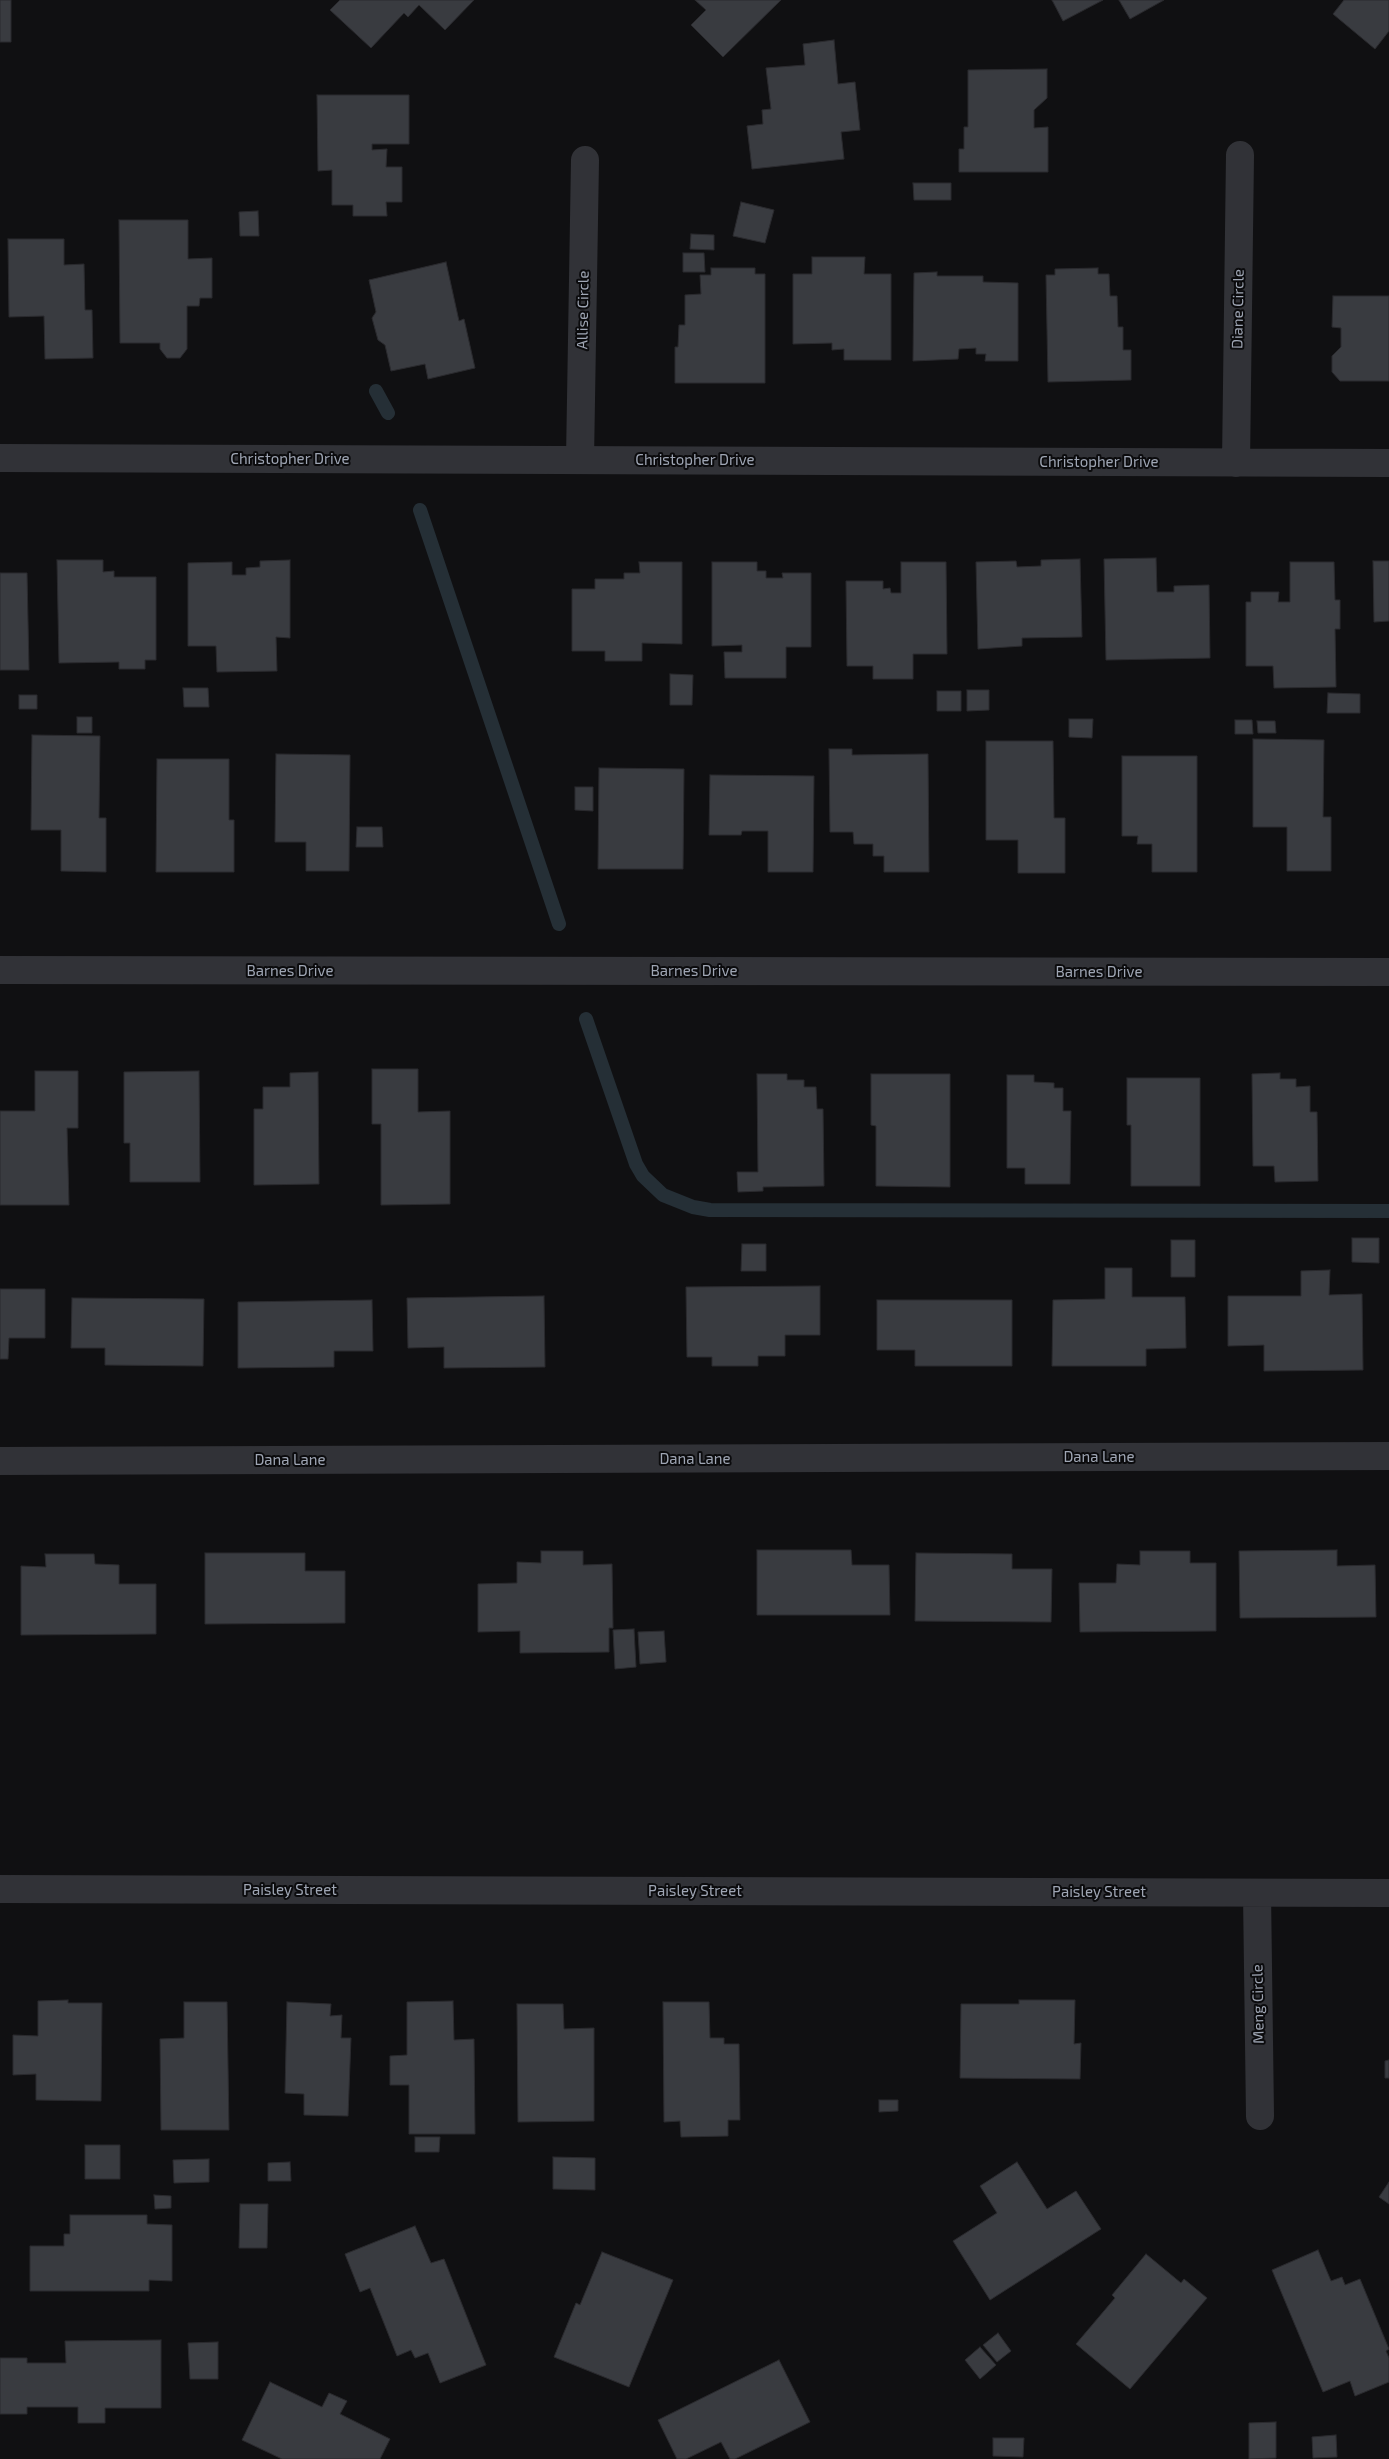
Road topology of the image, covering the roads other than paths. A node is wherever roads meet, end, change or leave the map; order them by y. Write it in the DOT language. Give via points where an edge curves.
graph roads {
  1 [pos="1240,155"];
  2 [pos="586,160"];
  3 [pos="0,458"];
  4 [pos="580,459"];
  5 [pos="1236,463"];
  6 [pos="1389,463"];
  7 [pos="0,970"];
  8 [pos="1389,972"];
  9 [pos="1389,1456"];
  10 [pos="0,1461"];
  11 [pos="0,1889"];
  12 [pos="1257,1893"];
  13 [pos="1389,1893"];
  14 [pos="1260,2116"];
  1 -- 5 [label="street, Diane Circle"];
  2 -- 4 [label="street, Allise Circle"];
  3 -- 4 [label="street, Christopher Drive"];
  4 -- 5 [label="street, Christopher Drive"];
  5 -- 6 [label="street, Christopher Drive"];
  7 -- 8 [label="street, Barnes Drive"];
  9 -- 10 [label="street, Dana Lane"];
  11 -- 12 [label="street, Paisley Street"];
  12 -- 13 [label="street, Paisley Street"];
  12 -- 14 [label="street, Meng Circle"];
}
